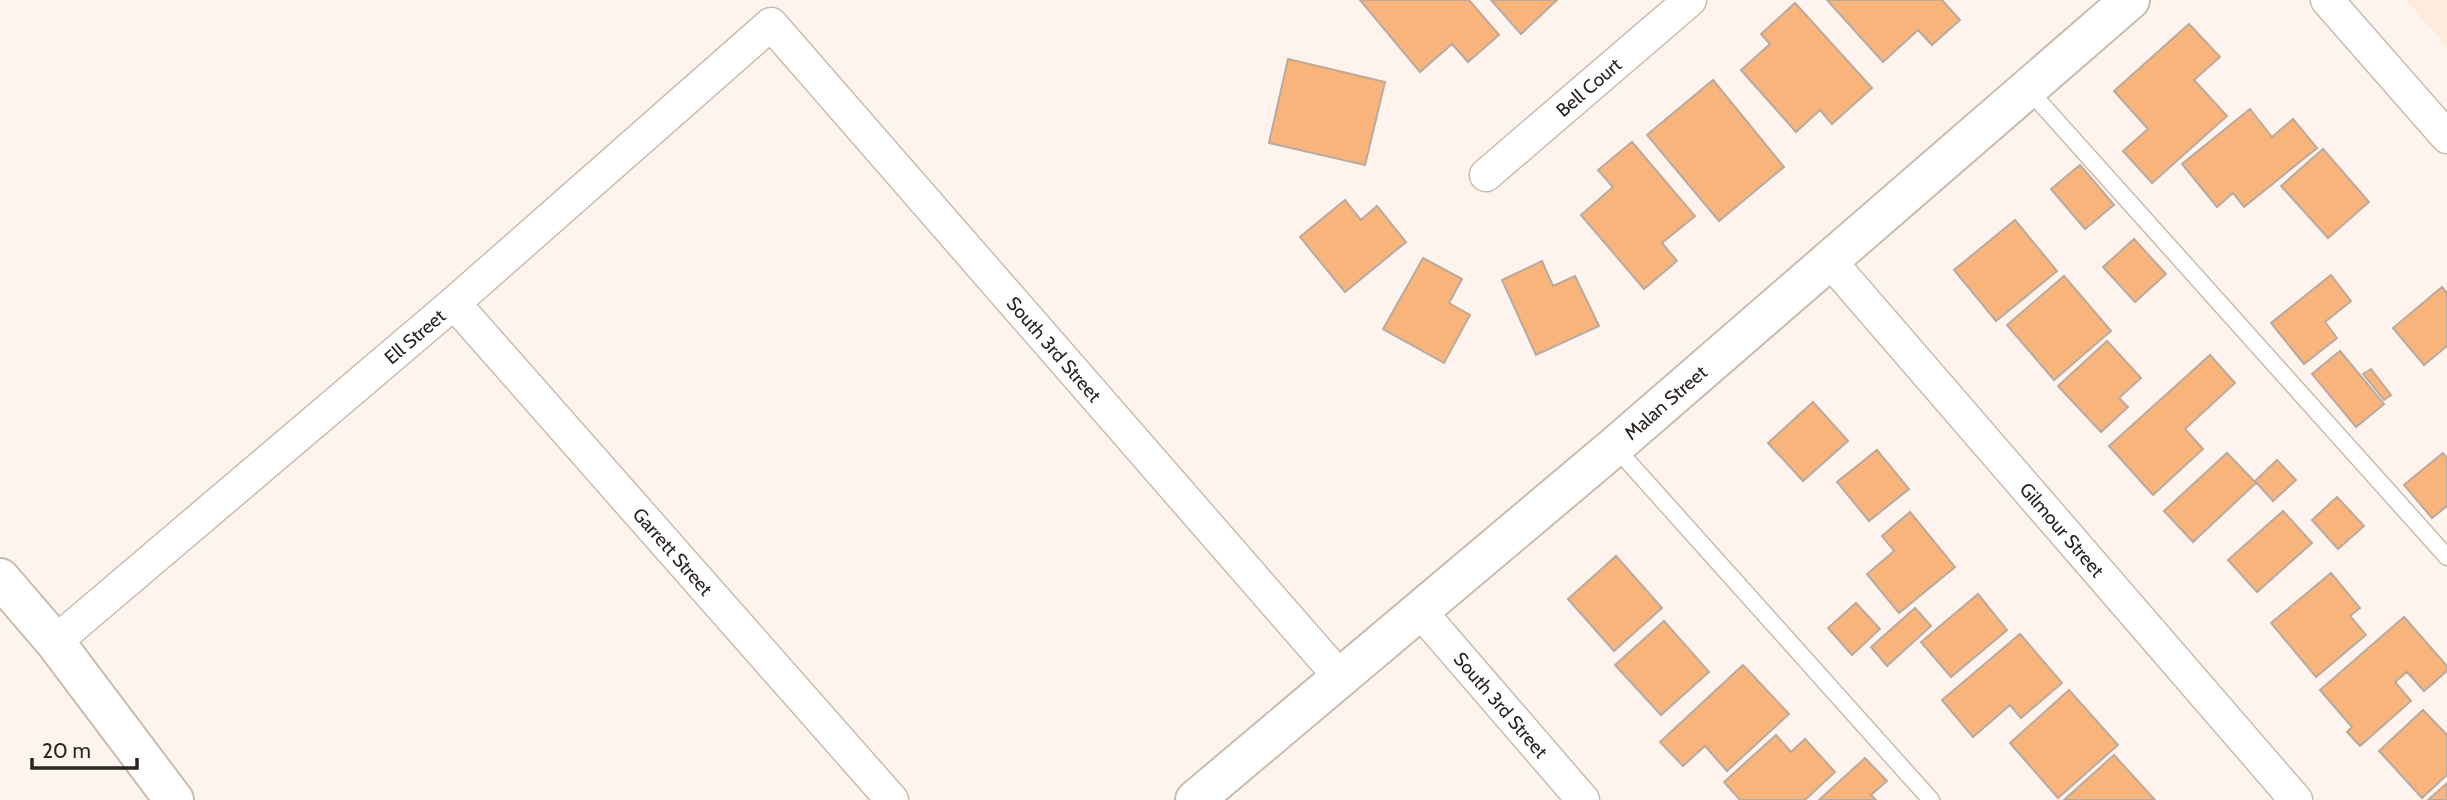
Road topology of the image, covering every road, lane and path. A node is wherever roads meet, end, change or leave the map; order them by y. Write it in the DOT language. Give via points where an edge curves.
graph roads {
  1 [pos="1690,0"];
  2 [pos="2130,0"];
  3 [pos="2327,0"];
  4 [pos="771,24"];
  5 [pos="2028,89"];
  6 [pos="2447,137"];
  7 [pos="1486,175"];
  8 [pos="1830,261"];
  9 [pos="454,303"];
  10 [pos="1614,447"];
  11 [pos="2447,557"];
  12 [pos="0,578"];
  13 [pos="1420,611"];
  14 [pos="55,642"];
  15 [pos="1339,676"];
  16 [pos="174,800"];
  17 [pos="892,800"];
  18 [pos="1195,800"];
  19 [pos="1583,800"];
  20 [pos="1931,800"];
  21 [pos="2296,800"];
  1 -- 7 [label="street, Bell Court"];
  2 -- 5 [label="street, Malan Street"];
  3 -- 6 [label="street"];
  4 -- 9 [label="street, Ell Street"];
  4 -- 15 [label="street, South 3rd Street"];
  5 -- 8 [label="street, Malan Street"];
  5 -- 11 [label="lane"];
  8 -- 10 [label="street, Malan Street"];
  8 -- 21 [label="street, Gilmour Street"];
  9 -- 14 [label="street, Ell Street"];
  9 -- 17 [label="street, Garrett Street"];
  10 -- 13 [label="street, Malan Street"];
  10 -- 20 [label="lane"];
  12 -- 14 [label="street"];
  13 -- 15 [label="street, Malan Street"];
  13 -- 19 [label="street, South 3rd Street"];
  14 -- 16 [label="street"];
  15 -- 18 [label="street, Malan Street"];
}
